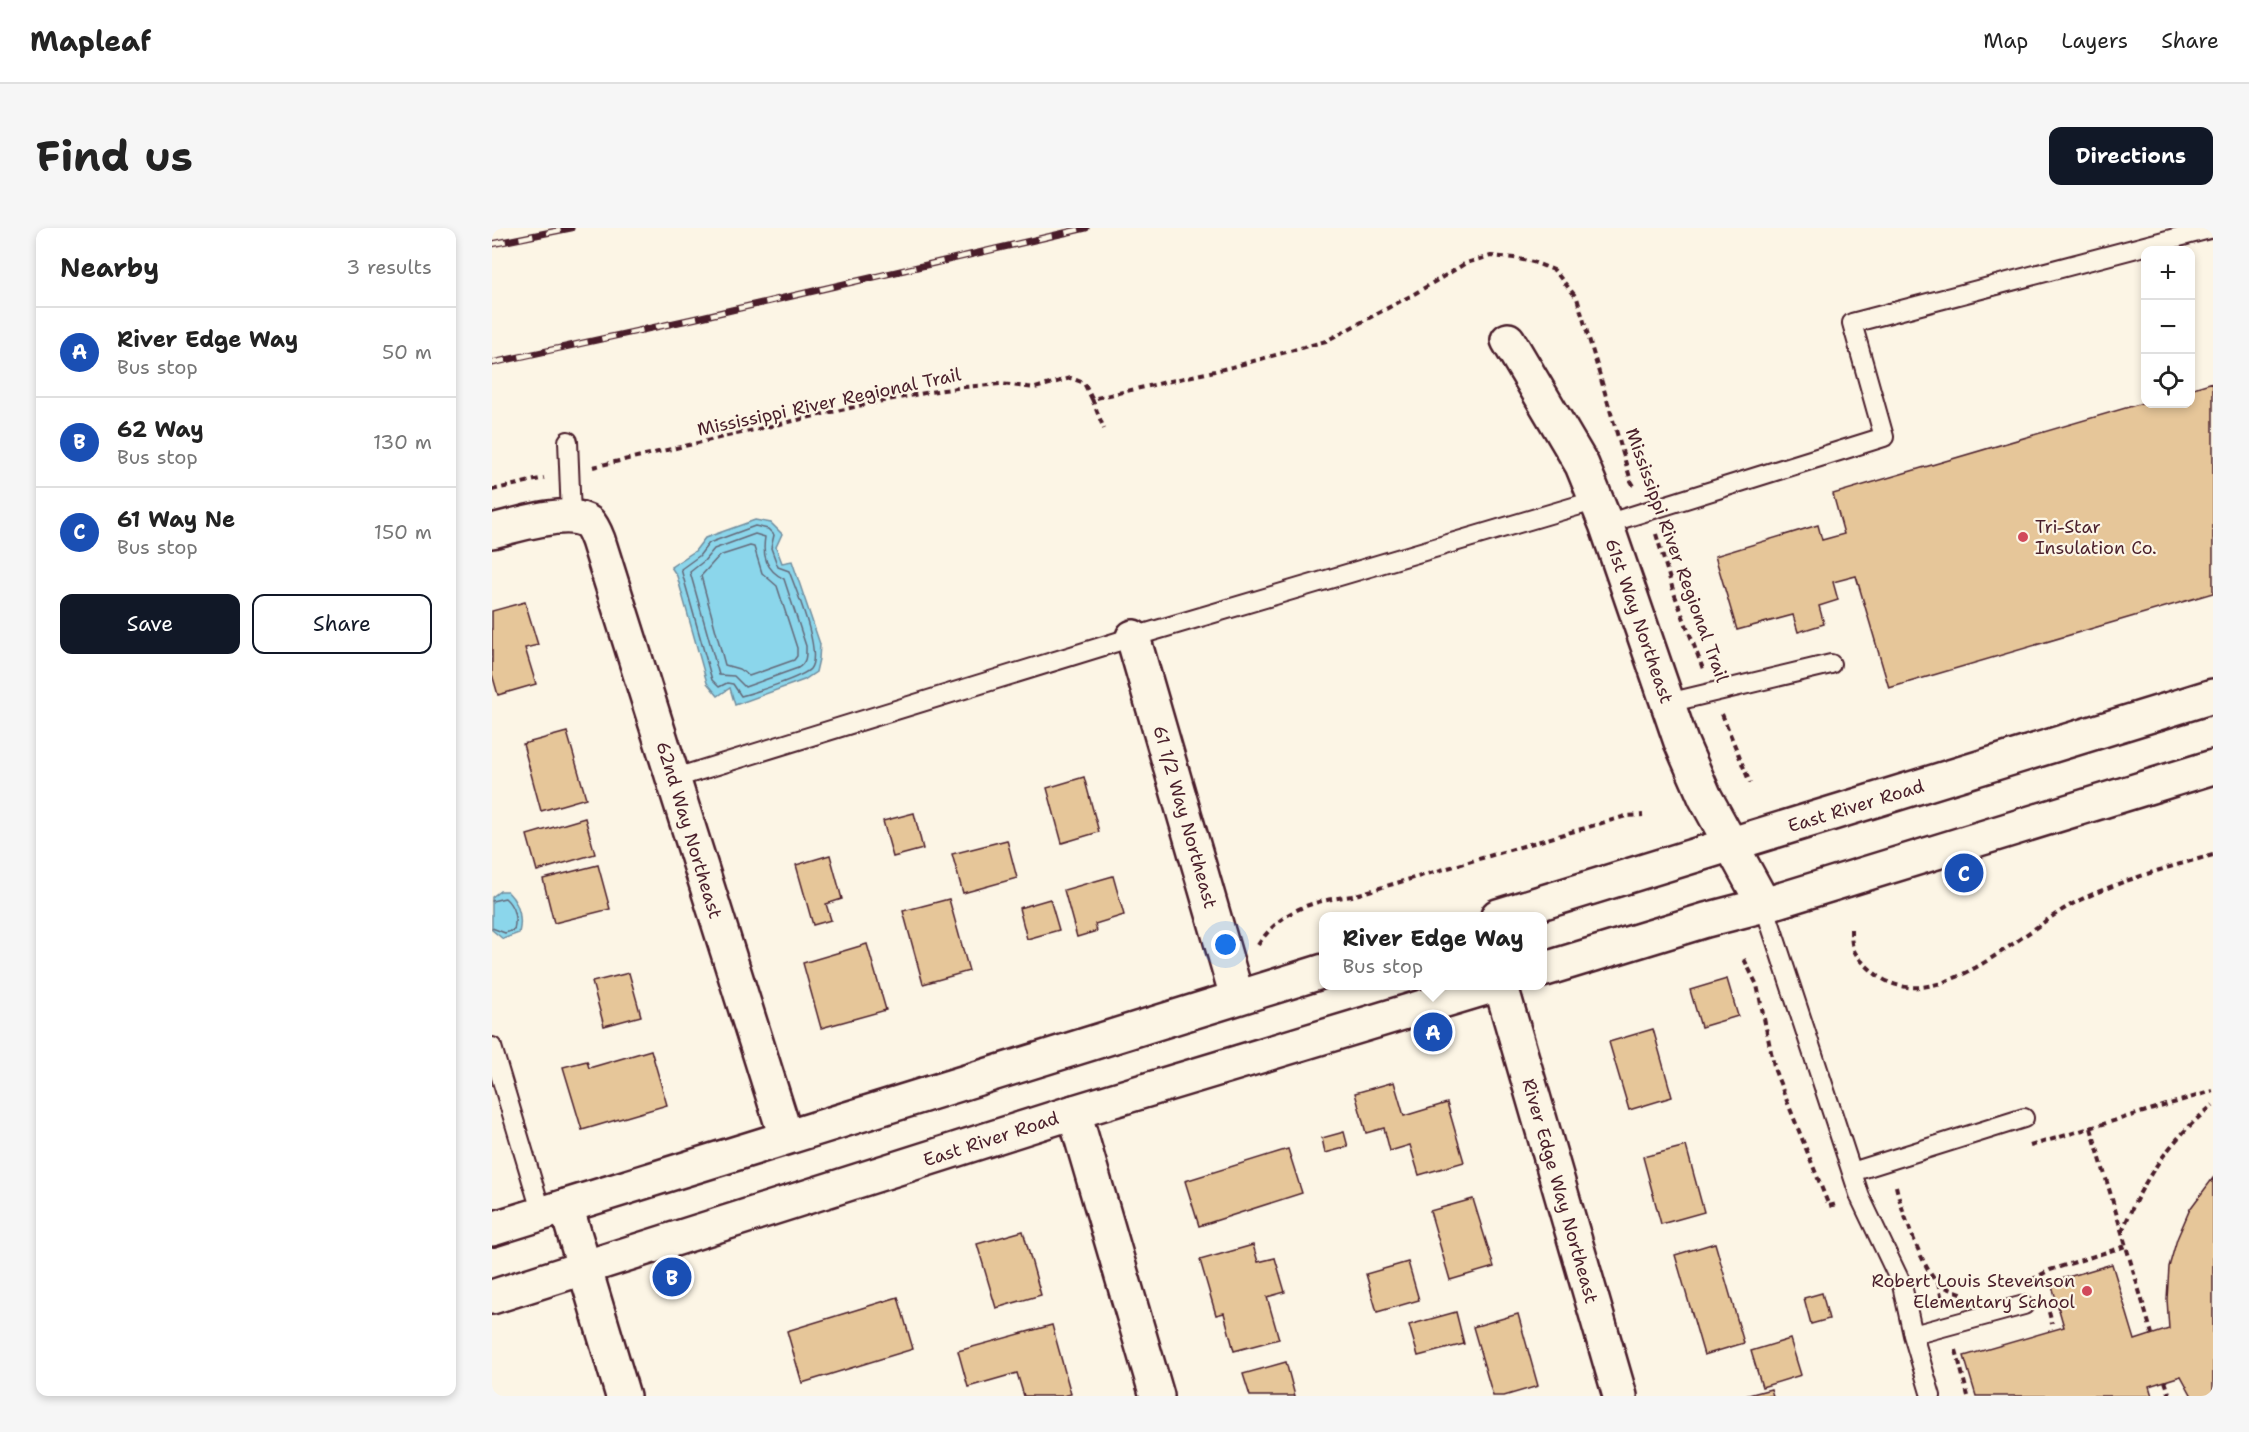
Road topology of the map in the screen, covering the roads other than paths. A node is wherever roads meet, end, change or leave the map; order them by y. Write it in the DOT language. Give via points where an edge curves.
graph roads {
  1 [pos="2213,228"];
  2 [pos="1508,340"];
  3 [pos="568,441"];
  4 [pos="1601,512"];
  5 [pos="580,520"];
  6 [pos="492,531"];
  7 [pos="1133,637"];
  8 [pos="1831,664"];
  9 [pos="2213,696"];
  10 [pos="1668,704"];
  11 [pos="2213,767"];
  12 [pos="672,779"];
  13 [pos="1731,844"];
  14 [pos="1764,905"];
  15 [pos="1511,912"];
  16 [pos="1547,968"];
  17 [pos="1319,972"];
  18 [pos="1479,990"];
  19 [pos="1502,990"];
  20 [pos="1237,998"];
  21 [pos="492,1047"];
  22 [pos="1074,1112"];
  23 [pos="2024,1118"];
  24 [pos="786,1137"];
  25 [pos="1852,1172"];
  26 [pos="554,1210"];
  27 [pos="492,1229"];
  28 [pos="586,1269"];
  29 [pos="492,1297"];
  30 [pos="2024,1305"];
  31 [pos="1913,1335"];
  32 [pos="623,1396"];
  33 [pos="1157,1396"];
  34 [pos="1620,1396"];
  35 [pos="1931,1396"];
  1 -- 4 [label="lane" via="1852,323 1884,437 1648,510"];
  2 -- 4 [label="main road, 61st Way Northeast" via="1582,465"];
  3 -- 5 [label="lane" via="569,472"];
  4 -- 7 [label="lane"];
  4 -- 10 [label="main road, 61st Way Northeast"];
  5 -- 6 [label="main road" via="547,518"];
  5 -- 12 [label="main road, 62nd Way Northeast" via="598,540"];
  7 -- 12 [label="lane"];
  7 -- 20 [label="main road, 61 1/2 Way Northeast"];
  8 -- 10 [label="lane"];
  9 -- 13 [label="main road, East River Road"];
  10 -- 13 [label="main road, 61st Way Northeast" via="1705,797"];
  11 -- 14 [label="main road"];
  12 -- 24 [label="main road, 62nd Way Northeast"];
  13 -- 14 [label="main road, 61st Way Northeast"];
  13 -- 15 [label="main road, East River Road"];
  14 -- 16 [label="main road"];
  14 -- 25 [label="lane"];
  17 -- 20 [label="main road"];
  18 -- 22 [label="main road, East River Road"];
  19 -- 34 [label="main road, River Edge Way Northeast"];
  20 -- 24 [label="main road"];
  21 -- 26 [label="lane"];
  22 -- 28 [label="main road, East River Road"];
  22 -- 33 [label="main road"];
  23 -- 25 [label="lane"];
  24 -- 26 [label="main road"];
  25 -- 31 [label="lane" via="1902,1286"];
  26 -- 27 [label="main road"];
  26 -- 28 [label="main road"];
  28 -- 29 [label="main road, East River Road"];
  28 -- 32 [label="main road"];
  30 -- 31 [label="lane"];
  31 -- 35 [label="lane"];
}
